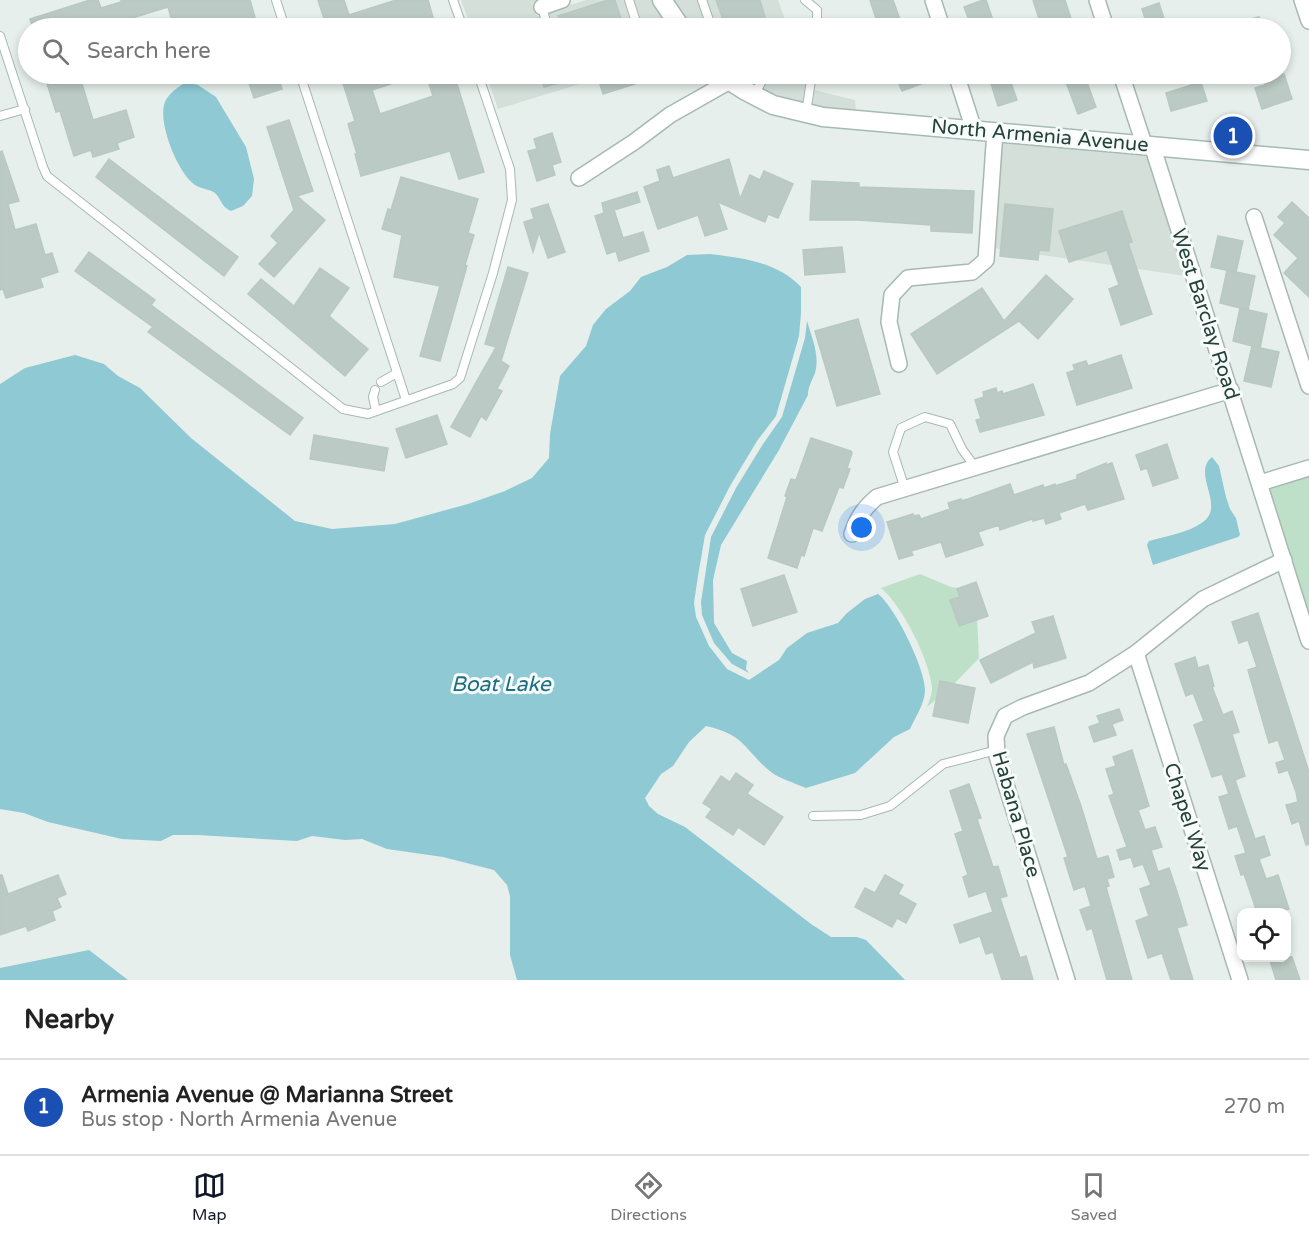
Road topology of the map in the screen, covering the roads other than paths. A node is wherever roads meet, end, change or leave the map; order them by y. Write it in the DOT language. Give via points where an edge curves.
graph roads {
  1 [pos="276,0"];
  2 [pos="453,0"];
  3 [pos="562,0"];
  4 [pos="629,0"];
  5 [pos="662,0"];
  6 [pos="702,0"];
  7 [pos="805,0"];
  8 [pos="933,0"];
  9 [pos="1097,0"];
  10 [pos="1302,0"];
  11 [pos="541,3"];
  12 [pos="282,18"];
  13 [pos="459,18"];
  14 [pos="545,18"];
  15 [pos="635,18"];
  16 [pos="674,18"];
  17 [pos="708,18"];
  18 [pos="817,18"];
  19 [pos="939,18"];
  20 [pos="1103,18"];
  21 [pos="1309,21"];
  22 [pos="0,36"];
  23 [pos="303,84"];
  24 [pos="481,84"];
  25 [pos="714,84"];
  26 [pos="736,84"];
  27 [pos="760,84"];
  28 [pos="810,84"];
  29 [pos="959,84"];
  30 [pos="1125,84"];
  31 [pos="754,95"];
  32 [pos="24,109"];
  33 [pos="806,113"];
  34 [pos="0,116"];
  35 [pos="974,130"];
  36 [pos="995,131"];
  37 [pos="1148,145"];
  38 [pos="1309,160"];
  39 [pos="579,178"];
  40 [pos="1254,217"];
  41 [pos="899,364"];
  42 [pos="398,373"];
  43 [pos="381,382"];
  44 [pos="1308,386"];
  45 [pos="375,390"];
  46 [pos="1230,390"];
  47 [pos="406,400"];
  48 [pos="376,411"];
  49 [pos="975,468"];
  50 [pos="1309,468"];
  51 [pos="1260,483"];
  52 [pos="905,489"];
  53 [pos="852,534"];
  54 [pos="1284,560"];
  55 [pos="1309,641"];
  56 [pos="1136,653"];
  57 [pos="997,750"];
  58 [pos="813,816"];
  59 [pos="1067,980"];
  60 [pos="1240,980"];
  1 -- 12 [label="lane"];
  2 -- 13 [label="lane"];
  3 -- 11 [label="street"];
  4 -- 15 [label="lane"];
  5 -- 16 [label="main road"];
  6 -- 17 [label="lane"];
  7 -- 18 [label="lane" via="817,9"];
  8 -- 19 [label="street"];
  9 -- 20 [label="street"];
  10 -- 21 [label="street"];
  11 -- 14 [label="lane"];
  22 -- 32 [label="lane"];
  23 -- 42 [label="lane"];
  24 -- 47 [label="lane" via="510,169 512,200 460,378"];
  25 -- 39 [label="street"];
  26 -- 31 [label="main road, North Armenia Avenue"];
  27 -- 31 [label="lane"];
  28 -- 33 [label="lane"];
  29 -- 35 [label="street"];
  30 -- 37 [label="street, West Barclay Road"];
  31 -- 33 [label="main road, North Armenia Avenue" via="773,105"];
  32 -- 34 [label="lane"];
  32 -- 48 [label="lane" via="47,176 343,409 368,414"];
  33 -- 35 [label="main road, North Armenia Avenue"];
  35 -- 36 [label="main road, North Armenia Avenue"];
  36 -- 37 [label="main road, North Armenia Avenue"];
  36 -- 41 [label="street" via="986,260 972,272 908,278 892,296 890,322"];
  37 -- 38 [label="main road, North Armenia Avenue"];
  37 -- 46 [label="street, West Barclay Road"];
  40 -- 44 [label="street"];
  42 -- 43 [label="lane"];
  42 -- 47 [label="lane"];
  45 -- 48 [label="lane"];
  46 -- 49 [label="street"];
  46 -- 51 [label="street, West Barclay Road"];
  47 -- 48 [label="lane"];
  49 -- 52 [label="street"];
  49 -- 52 [label="lane" via="950,424 925,417 901,428 893,452"];
  50 -- 51 [label="street"];
  51 -- 54 [label="street, West Barclay Road"];
  52 -- 53 [label="street" via="877,497 863,510"];
  54 -- 55 [label="street, West Barclay Road"];
  54 -- 56 [label="street, Habana Place" via="1203,599"];
  56 -- 57 [label="street, Habana Place" via="1089,683 1005,716 996,736"];
  56 -- 60 [label="street, Chapel Way"];
  57 -- 58 [label="lane" via="943,764 890,806 861,815"];
  57 -- 59 [label="street, Habana Place"];
}
